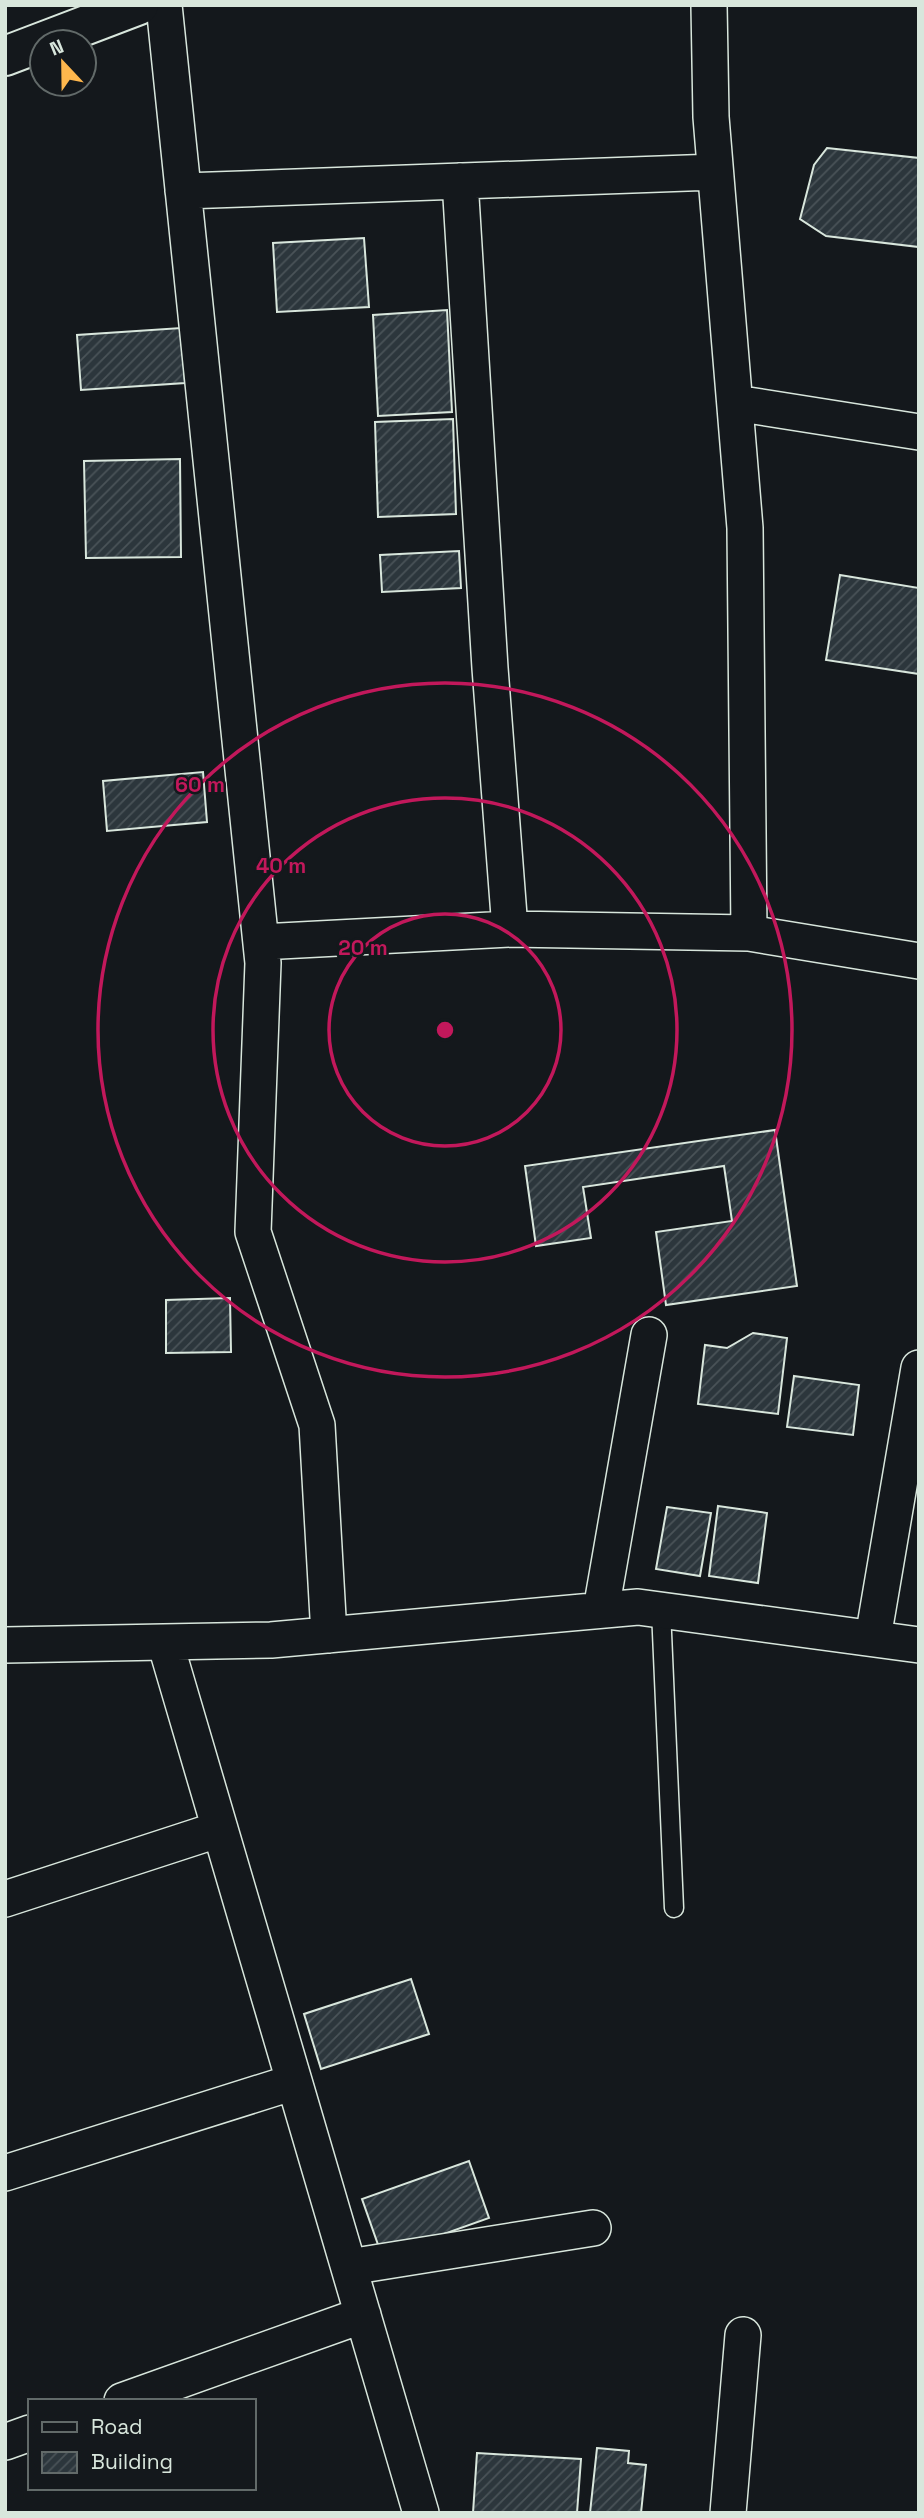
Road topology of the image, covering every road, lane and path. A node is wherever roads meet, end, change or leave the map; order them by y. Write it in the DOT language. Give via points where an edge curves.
graph roads {
  1 [pos="139,5"];
  2 [pos="164,5"];
  3 [pos="709,5"];
  4 [pos="5,56"];
  5 [pos="715,172"];
  6 [pos="460,181"];
  7 [pos="183,191"];
  8 [pos="735,403"];
  9 [pos="919,432"];
  10 [pos="510,929"];
  11 [pos="749,933"];
  12 [pos="261,942"];
  13 [pos="919,961"];
  14 [pos="649,1335"];
  15 [pos="919,1368"];
  16 [pos="601,1610"];
  17 [pos="661,1610"];
  18 [pos="329,1634"];
  19 [pos="873,1638"];
  20 [pos="165,1642"];
  21 [pos="5,1645"];
  22 [pos="919,1645"];
  23 [pos="220,1829"];
  24 [pos="5,1899"];
  25 [pos="674,1908"];
  26 [pos="294,2082"];
  27 [pos="5,2173"];
  28 [pos="593,2228"];
  29 [pos="349,2267"];
  30 [pos="363,2315"];
  31 [pos="743,2335"];
  32 [pos="128,2399"];
  33 [pos="28,2434"];
  34 [pos="5,2442"];
  35 [pos="421,2513"];
  36 [pos="728,2513"];
  1 -- 4 [label="street"];
  2 -- 7 [label="street"];
  3 -- 5 [label="street"];
  5 -- 6 [label="street"];
  5 -- 8 [label="street"];
  6 -- 7 [label="street"];
  6 -- 10 [label="street"];
  7 -- 12 [label="street"];
  8 -- 9 [label="street"];
  8 -- 11 [label="street" via="745,528"];
  10 -- 11 [label="street"];
  10 -- 12 [label="street"];
  11 -- 13 [label="street"];
  12 -- 18 [label="street" via="253,1231 317,1425"];
  14 -- 16 [label="street"];
  15 -- 19 [label="street"];
  16 -- 17 [label="street" via="638,1606"];
  16 -- 18 [label="street"];
  17 -- 19 [label="street"];
  17 -- 25 [label="lane"];
  18 -- 20 [label="street"];
  19 -- 22 [label="street"];
  20 -- 21 [label="street"];
  20 -- 23 [label="street"];
  23 -- 24 [label="street"];
  23 -- 26 [label="street"];
  26 -- 27 [label="street"];
  26 -- 29 [label="street"];
  28 -- 29 [label="street"];
  29 -- 30 [label="street"];
  30 -- 32 [label="street"];
  30 -- 35 [label="street"];
  31 -- 36 [label="street"];
  33 -- 34 [label="street"];
}
